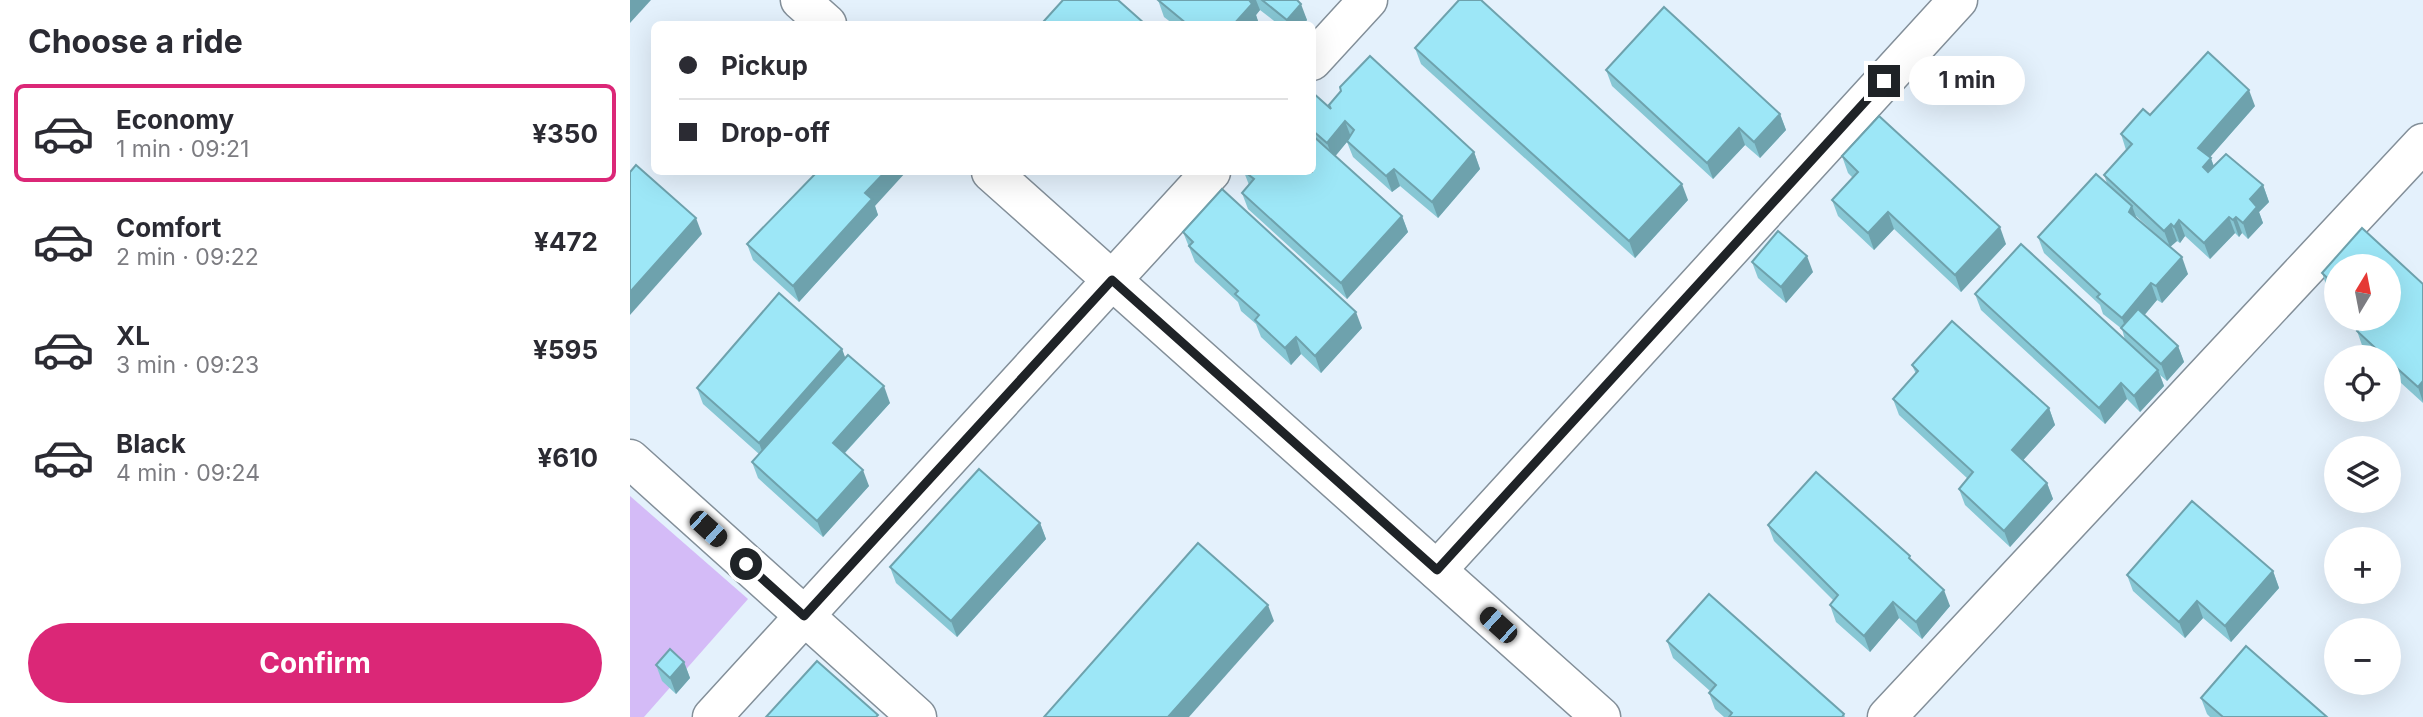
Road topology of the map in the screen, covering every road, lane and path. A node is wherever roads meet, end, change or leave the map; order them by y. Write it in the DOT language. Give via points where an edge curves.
graph roads {
  1 [pos="800,0"];
  2 [pos="1368,0"];
  3 [pos="1958,0"];
  4 [pos="824,21"];
  5 [pos="1316,57"];
  6 [pos="2423,143"];
  7 [pos="994,175"];
  8 [pos="1208,175"];
  9 [pos="1112,280"];
  10 [pos="630,459"];
  11 [pos="1437,570"];
  12 [pos="804,616"];
  13 [pos="712,717"];
  14 [pos="917,717"];
  15 [pos="1601,717"];
  16 [pos="1887,717"];
  1 -- 4 [label="street"];
  2 -- 5 [label="street"];
  3 -- 11 [label="street"];
  6 -- 16 [label="street"];
  7 -- 9 [label="street"];
  8 -- 9 [label="street"];
  9 -- 11 [label="street"];
  9 -- 12 [label="street"];
  10 -- 12 [label="street"];
  11 -- 15 [label="street"];
  12 -- 13 [label="street"];
  12 -- 14 [label="street"];
}
